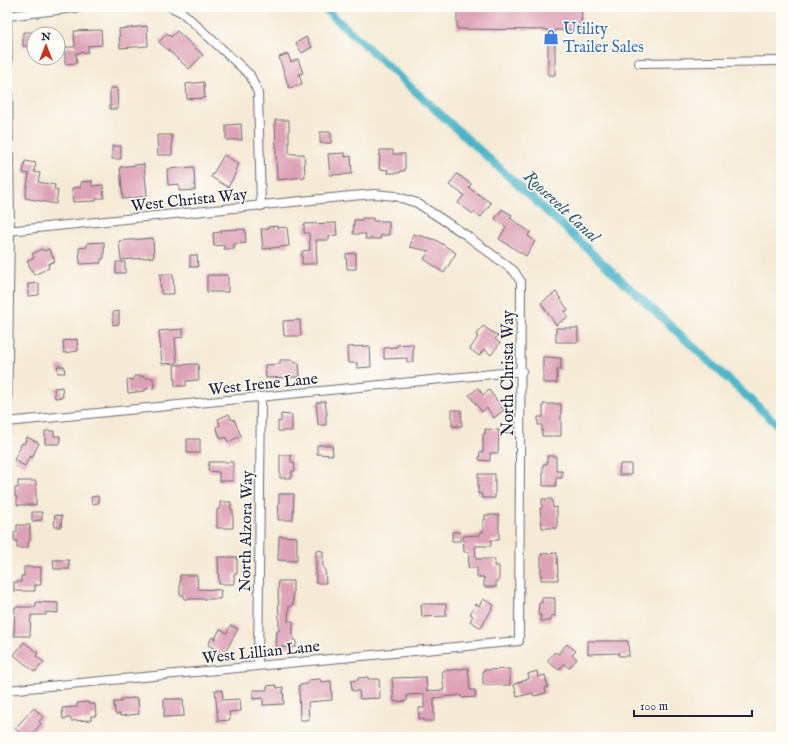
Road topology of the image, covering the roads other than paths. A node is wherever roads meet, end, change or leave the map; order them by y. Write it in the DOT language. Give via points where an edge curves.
graph roads {
  1 [pos="83,7"];
  2 [pos="171,7"];
  3 [pos="7,16"];
  4 [pos="781,60"];
  5 [pos="639,63"];
  6 [pos="374,194"];
  7 [pos="261,206"];
  8 [pos="8,231"];
  9 [pos="522,371"];
  10 [pos="261,397"];
  11 [pos="7,422"];
  12 [pos="519,641"];
  13 [pos="258,665"];
  14 [pos="7,690"];
  1 -- 3 [label="street"];
  2 -- 7 [label="street" via="183,13 250,75 254,83 258,93"];
  3 -- 8 [label="street"];
  4 -- 5 [label="street"];
  6 -- 7 [label="street, West Christa Way"];
  6 -- 9 [label="street, North Christa Way" via="395,196 417,203 514,271 522,282"];
  7 -- 8 [label="street, West Christa Way"];
  8 -- 11 [label="street"];
  9 -- 10 [label="street, West Irene Lane"];
  9 -- 12 [label="street, North Christa Way"];
  10 -- 11 [label="street, West Irene Lane"];
  10 -- 13 [label="street, North Alzora Way"];
  12 -- 13 [label="street, West Lillian Lane"];
  13 -- 14 [label="street, West Lillian Lane"];
}
